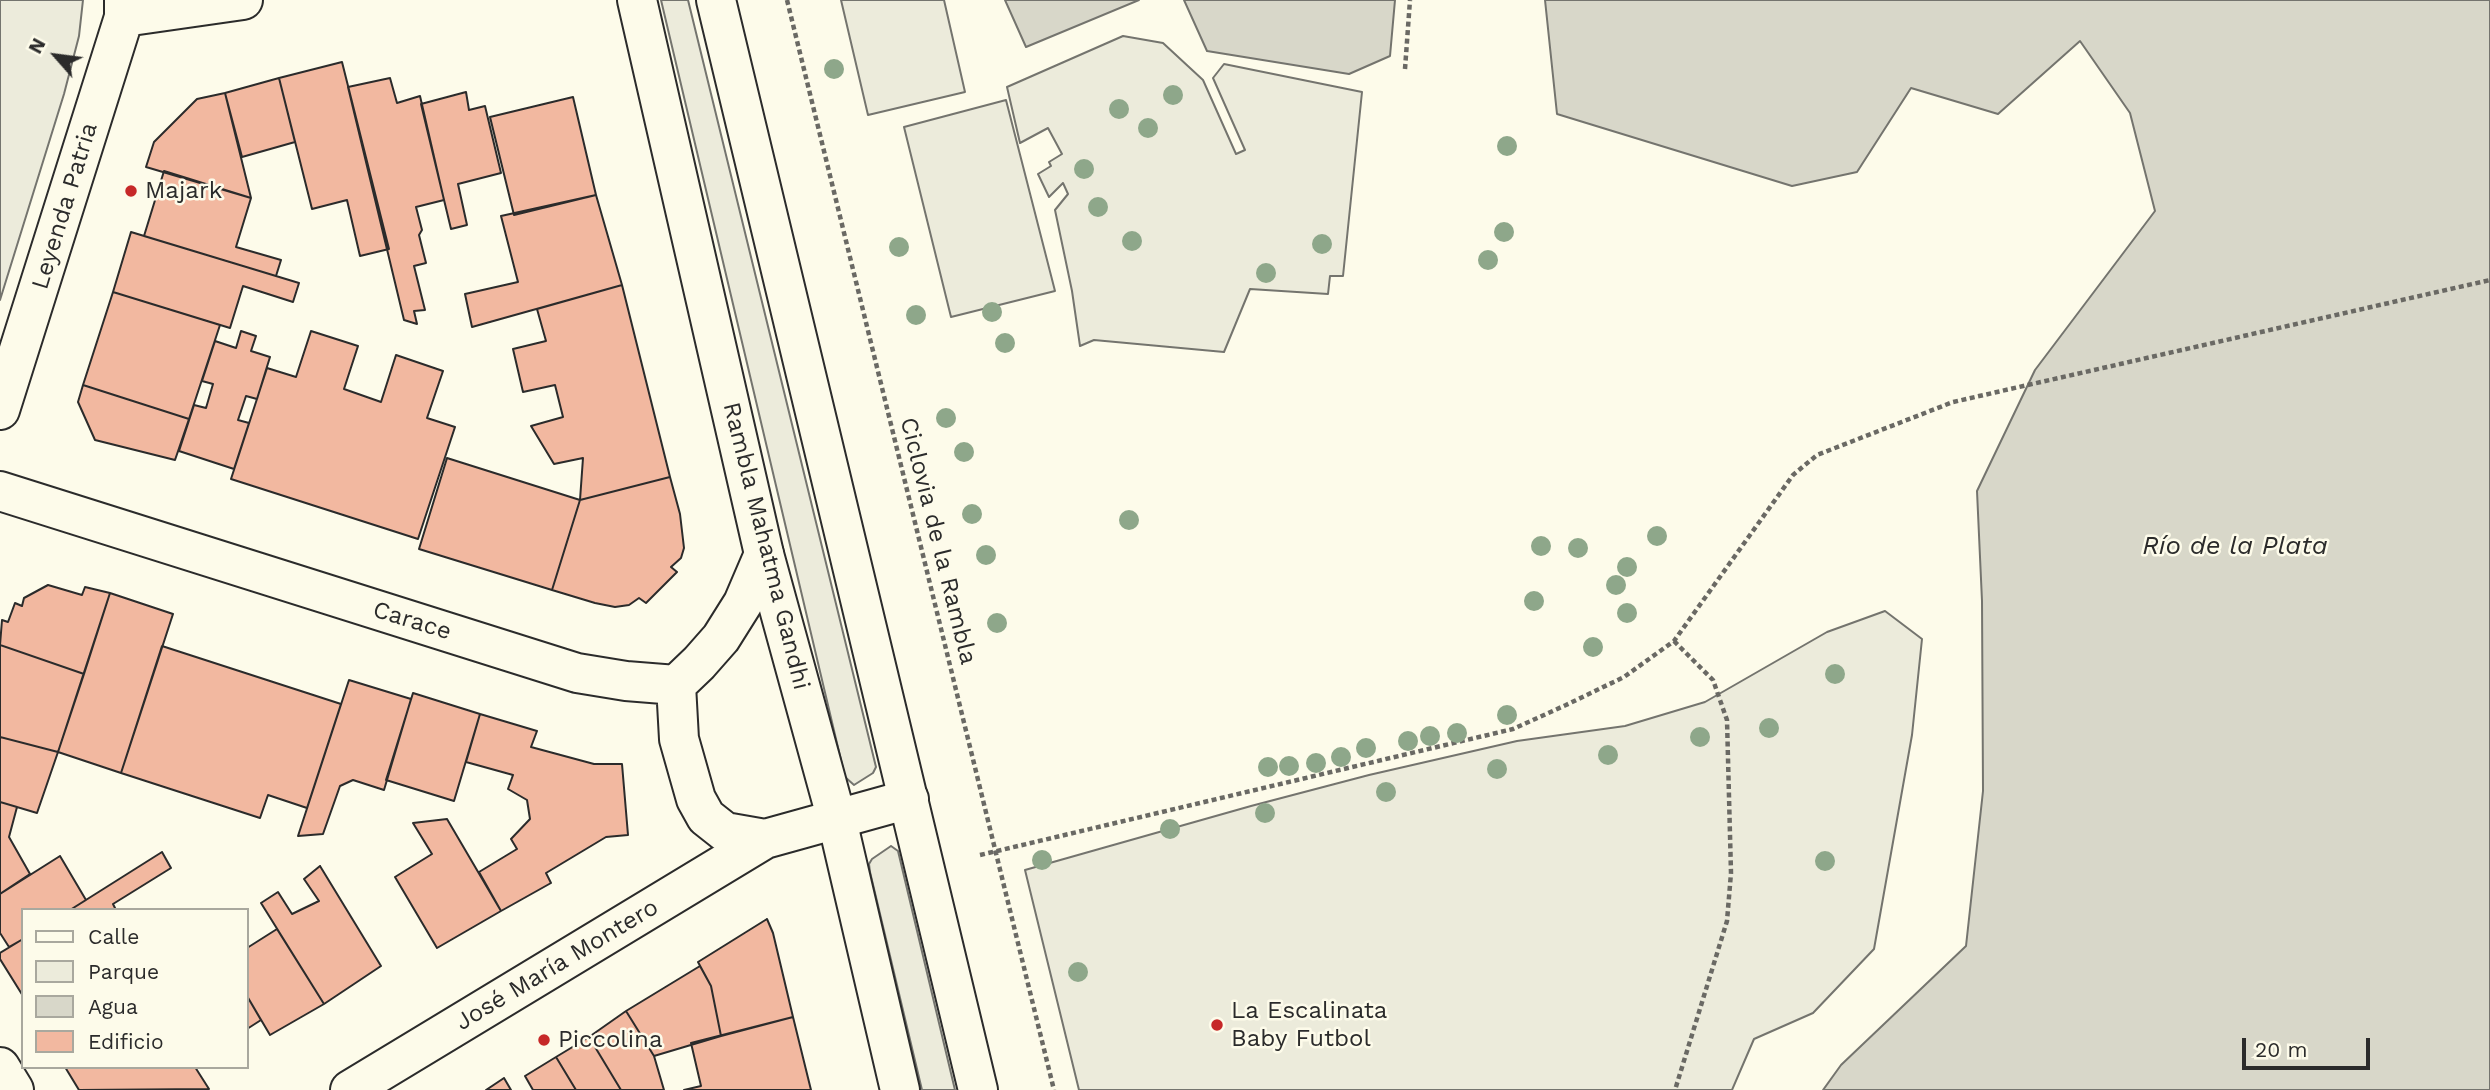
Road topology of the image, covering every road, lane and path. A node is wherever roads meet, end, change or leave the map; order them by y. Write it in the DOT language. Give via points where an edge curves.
graph roads {
  1 [pos="243,0"];
  2 [pos="637,0"];
  3 [pos="716,0"];
  4 [pos="787,0"];
  5 [pos="1410,0"];
  6 [pos="124,9"];
  7 [pos="1405,69"];
  8 [pos="2490,280"];
  9 [pos="0,410"];
  10 [pos="0,491"];
  11 [pos="764,554"];
  12 [pos="1674,640"];
  13 [pos="676,685"];
  14 [pos="909,800"];
  15 [pos="837,820"];
  16 [pos="765,839"];
  17 [pos="996,851"];
  18 [pos="980,855"];
  19 [pos="0,1067"];
  20 [pos="14,1090"];
  21 [pos="350,1090"];
  22 [pos="900,1090"];
  23 [pos="978,1090"];
  24 [pos="1054,1090"];
  25 [pos="1675,1090"];
  1 -- 6 [label="street"];
  2 -- 11 [label="street, Rambla Mahatma Gandhi"];
  3 -- 14 [label="street"];
  4 -- 17 [label="path, Ciclovia de la Rambla"];
  5 -- 7 [label="path"];
  6 -- 9 [label="street, Leyenda Patria"];
  8 -- 12 [label="path" via="1954,402 1817,455 1793,475"];
  10 -- 13 [label="street, Carace" via="576,673"];
  11 -- 13 [label="street" via="743,603 721,638"];
  11 -- 15 [label="street, Rambla Mahatma Gandhi"];
  12 -- 17 [label="path" via="1624,677 1513,729"];
  12 -- 25 [label="path" via="1713,680 1727,720 1731,873 1727,921"];
  13 -- 16 [label="street, José María Montero" via="679,739 696,799 706,817 725,832"];
  14 -- 15 [label="street, José María Montero"];
  14 -- 23 [label="street"];
  15 -- 16 [label="street, José María Montero"];
  15 -- 22 [label="street, Rambla Mahatma Gandhi"];
  16 -- 21 [label="street, José María Montero"];
  17 -- 18 [label="path"];
  17 -- 24 [label="path, Ciclovia de la Rambla"];
  19 -- 20 [label="street"];
}
